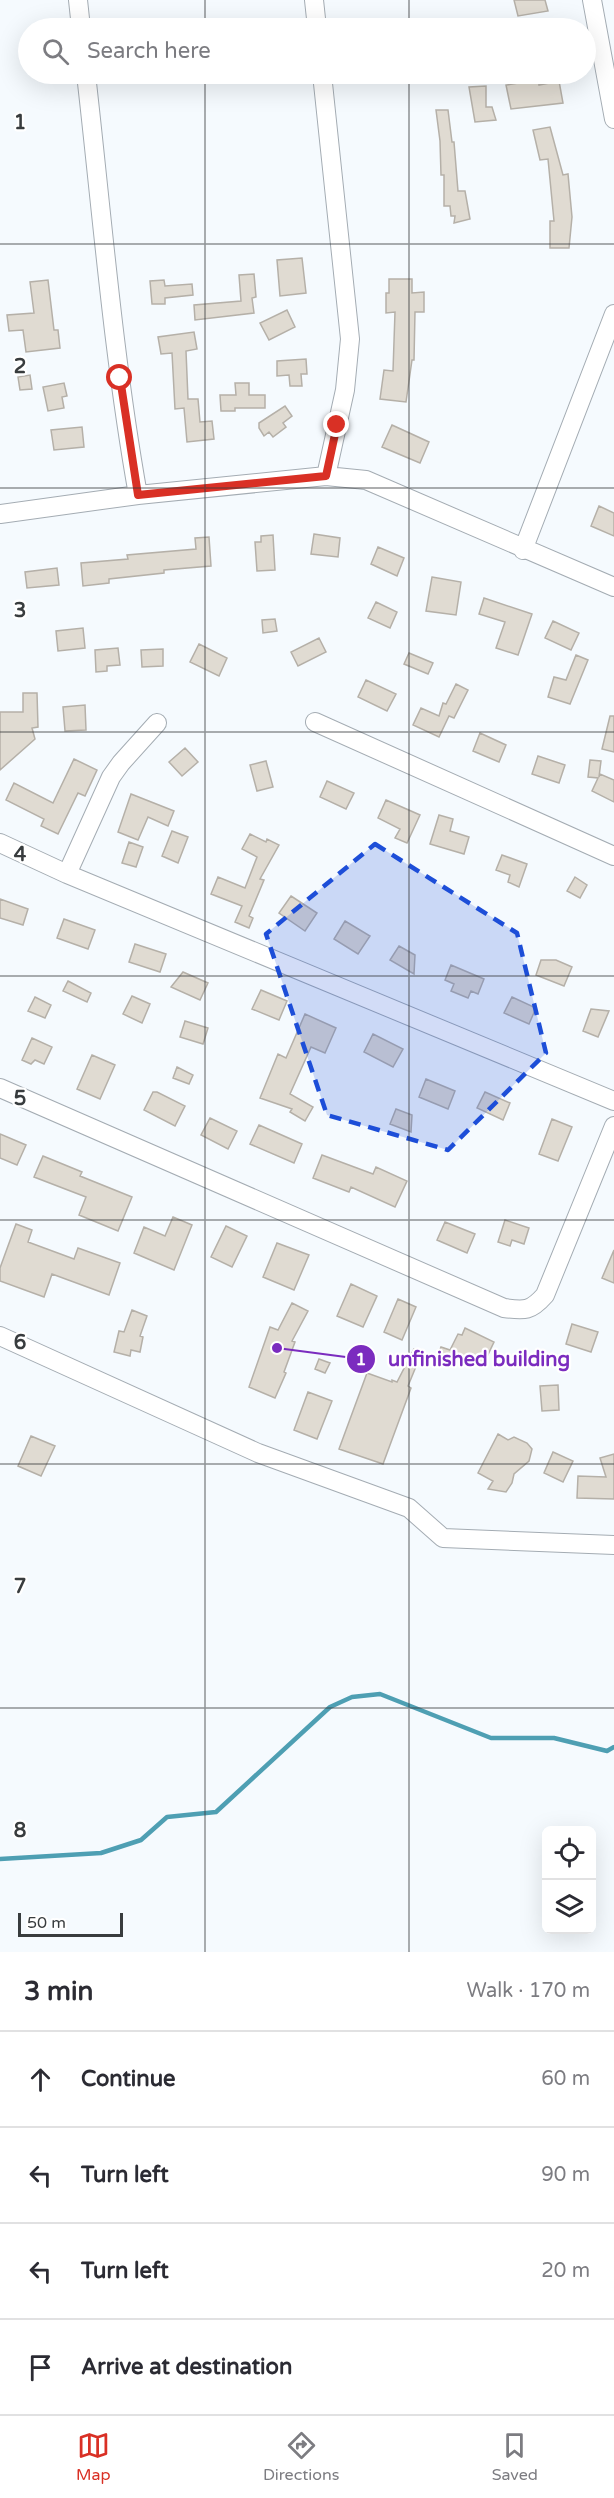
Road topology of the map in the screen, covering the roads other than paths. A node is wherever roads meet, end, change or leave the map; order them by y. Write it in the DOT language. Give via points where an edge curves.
graph roads {
  1 [pos="78,0"];
  2 [pos="314,0"];
  3 [pos="592,0"];
  4 [pos="80,18"];
  5 [pos="316,18"];
  6 [pos="595,18"];
  7 [pos="596,22"];
  8 [pos="87,84"];
  9 [pos="323,84"];
  10 [pos="614,119"];
  11 [pos="614,314"];
  12 [pos="326,476"];
  13 [pos="138,495"];
  14 [pos="0,514"];
  15 [pos="523,550"];
  16 [pos="614,587"];
  17 [pos="315,722"];
  18 [pos="157,723"];
  19 [pos="0,843"];
  20 [pos="614,856"];
  21 [pos="67,874"];
  22 [pos="0,1088"];
  23 [pos="614,1101"];
  24 [pos="614,1126"];
  25 [pos="0,1336"];
  26 [pos="614,1545"];
  1 -- 4 [label="street"];
  2 -- 5 [label="street"];
  3 -- 6 [label="street"];
  7 -- 10 [label="street"];
  8 -- 13 [label="street" via="125,420"];
  9 -- 12 [label="street" via="350,339 345,390"];
  11 -- 15 [label="street"];
  12 -- 13 [label="street"];
  12 -- 15 [label="street" via="366,480"];
  13 -- 14 [label="street"];
  15 -- 16 [label="street"];
  17 -- 20 [label="street"];
  18 -- 21 [label="street" via="111,777"];
  19 -- 21 [label="street"];
  21 -- 23 [label="street"];
  22 -- 24 [label="street" via="504,1308 521,1311 535,1307 545,1295"];
  25 -- 26 [label="street" via="258,1453 409,1508 443,1538"];
}
